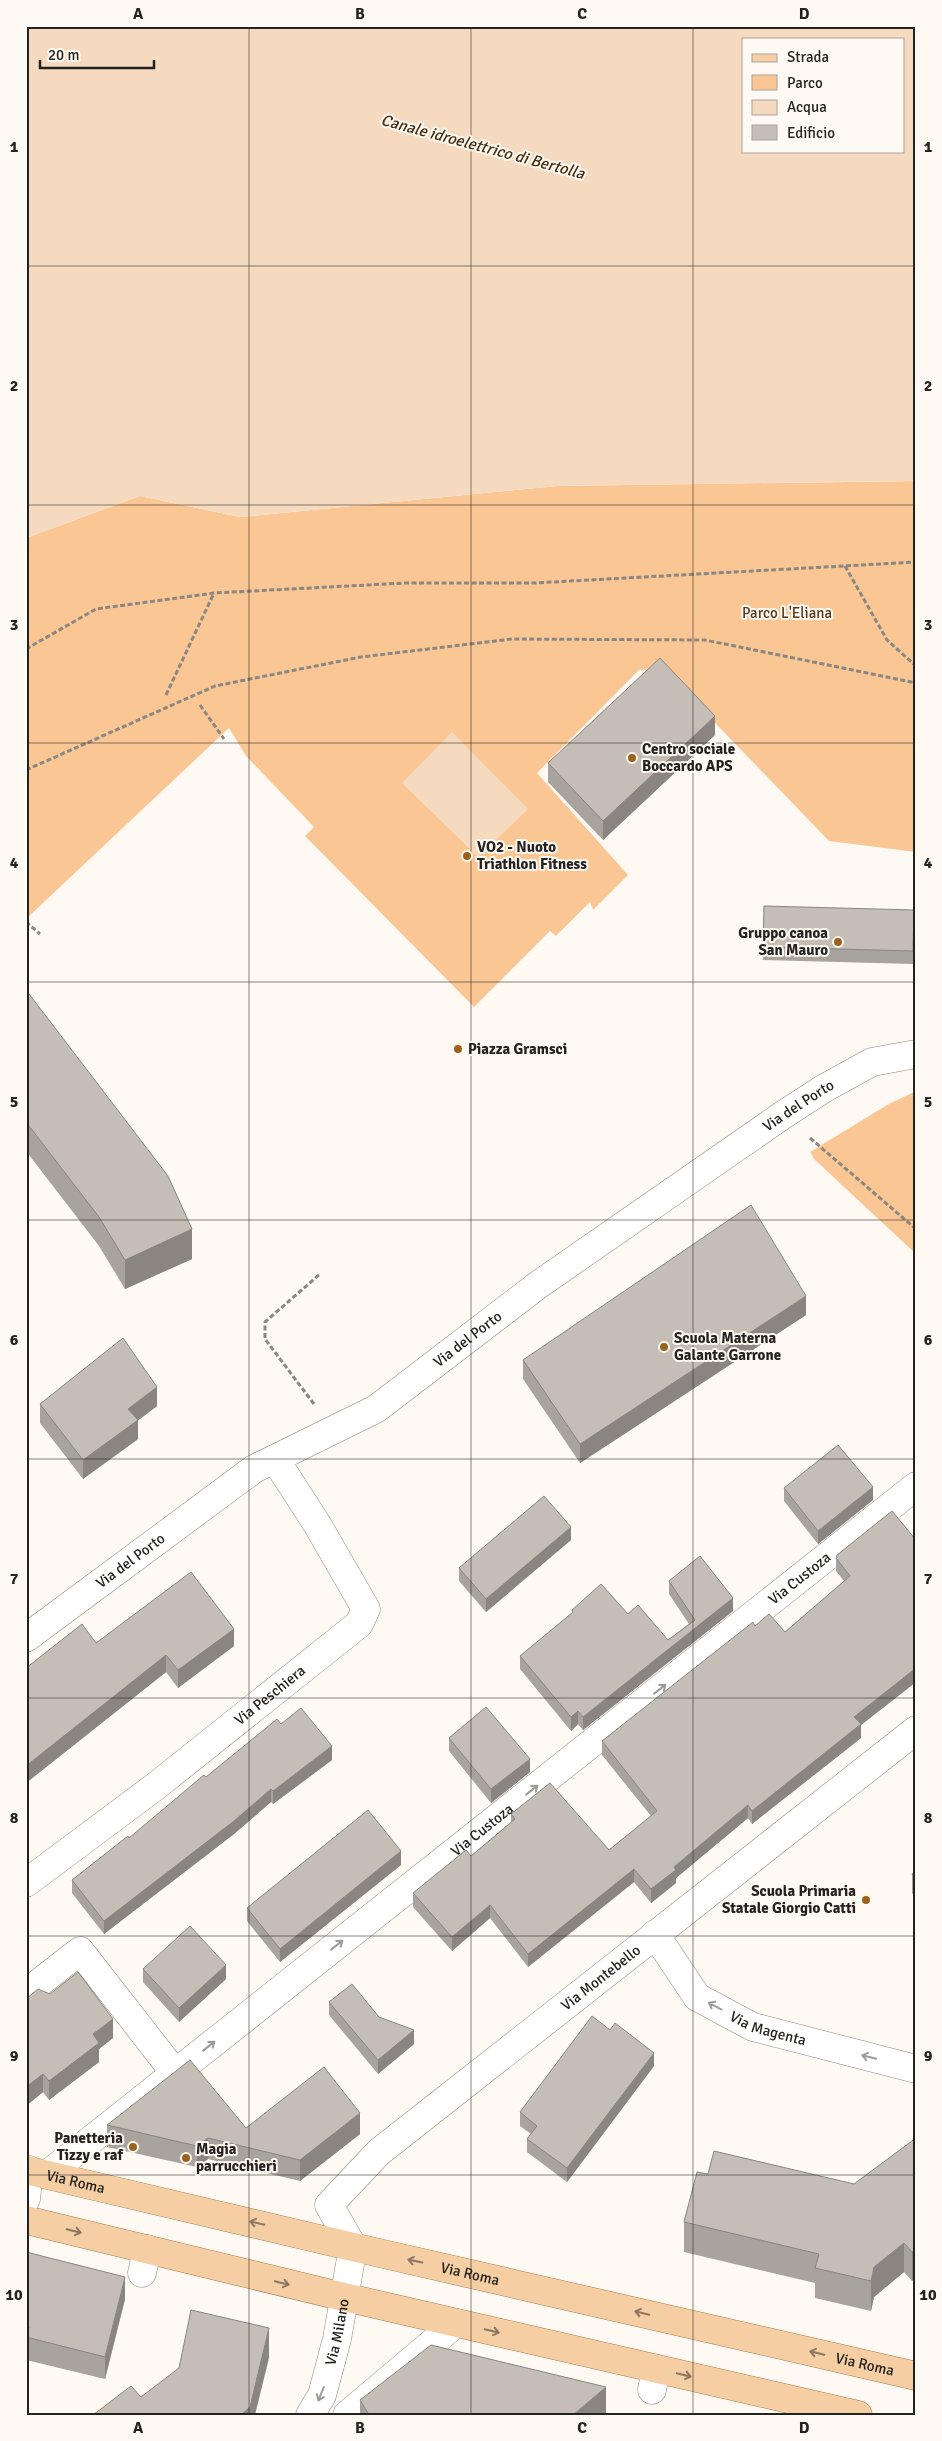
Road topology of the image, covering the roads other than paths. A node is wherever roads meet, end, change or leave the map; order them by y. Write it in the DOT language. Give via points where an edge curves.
graph roads {
  1 [pos="916,1054"];
  2 [pos="275,1459"];
  3 [pos="916,1486"];
  4 [pos="26,1638"];
  5 [pos="916,1730"];
  6 [pos="26,1883"];
  7 [pos="655,1934"];
  8 [pos="26,1993"];
  9 [pos="916,2069"];
  10 [pos="176,2073"];
  11 [pos="34,2171"];
  12 [pos="26,2199"];
  13 [pos="26,2220"];
  14 [pos="353,2247"];
  15 [pos="344,2297"];
  16 [pos="456,2323"];
  17 [pos="916,2376"];
  18 [pos="310,2415"];
  19 [pos="347,2415"];
  20 [pos="858,2415"];
  1 -- 2 [label="street, Via del Porto" via="872,1062 823,1089 538,1284 376,1409"];
  2 -- 4 [label="street, Via del Porto" via="254,1469"];
  2 -- 6 [label="street, Via Peschiera" via="318,1524 366,1609 359,1624 156,1786"];
  10 -- 3 [label="street, Via Custoza, one-way"];
  5 -- 7 [label="street, Via Montebello"];
  9 -- 7 [label="street, Via Magenta, one-way" via="753,2027 697,1997"];
  7 -- 14 [label="street, Via Montebello" via="379,2152 329,2205"];
  8 -- 10 [label="street" via="80,1951"];
  10 -- 11 [label="street, Via Custoza"];
  11 -- 12 [label="street"];
  14 -- 11 [label="main road, Via Roma, one-way" via="184,2199"];
  13 -- 15 [label="main road, one-way" via="144,2261"];
  14 -- 15 [label="street, Via Milano"];
  17 -- 14 [label="main road, Via Roma, one-way" via="671,2312"];
  15 -- 16 [label="main road"];
  15 -- 18 [label="street, Via Milano, one-way" via="322,2395"];
  16 -- 19 [label="street"];
  16 -- 20 [label="main road, one-way" via="654,2379"];
}
